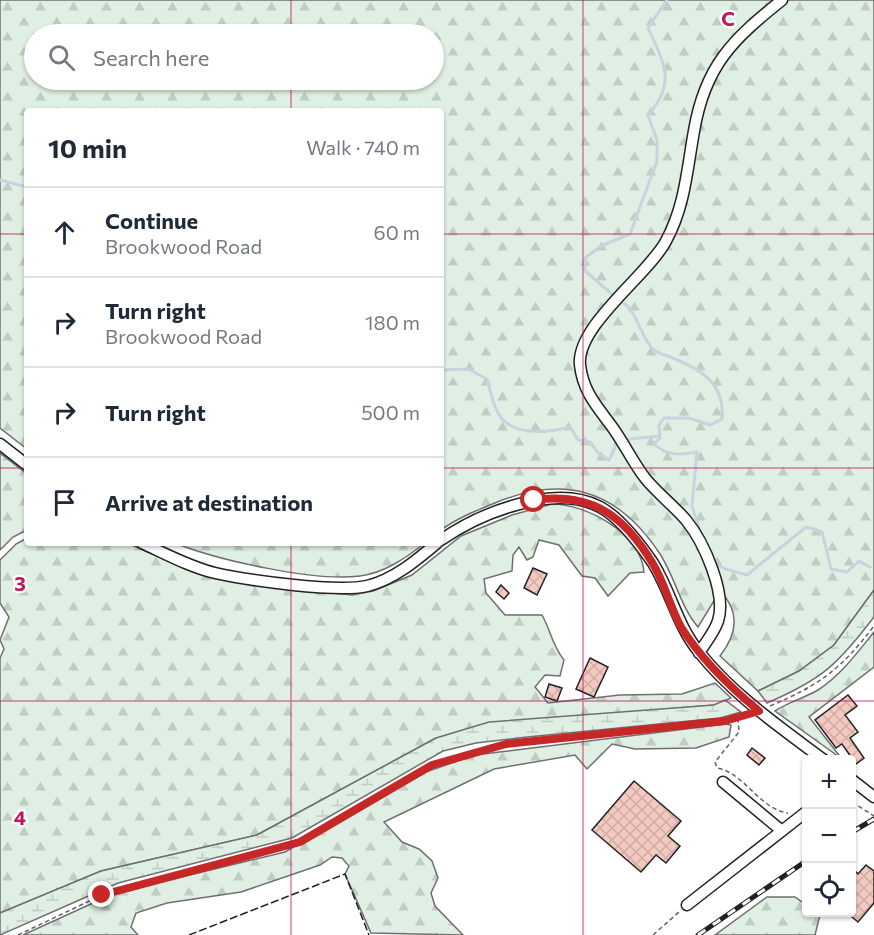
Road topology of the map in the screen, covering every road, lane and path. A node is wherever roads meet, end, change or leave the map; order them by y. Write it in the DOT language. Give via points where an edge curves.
graph roads {
  1 [pos="782,0"];
  2 [pos="0,444"];
  3 [pos="24,463"];
  4 [pos="444,538"];
  5 [pos="148,546"];
  6 [pos="433,546"];
  7 [pos="874,626"];
  8 [pos="699,653"];
  9 [pos="759,711"];
  10 [pos="738,717"];
  11 [pos="819,755"];
  12 [pos="723,782"];
  13 [pos="856,783"];
  14 [pos="874,797"];
  15 [pos="856,805"];
  16 [pos="802,815"];
  17 [pos="874,816"];
  18 [pos="782,831"];
  19 [pos="687,905"];
  20 [pos="18,935"];
  21 [pos="653,935"];
  1 -- 8 [label="street" via="734,40 712,72 698,110 685,196 675,223 658,254 587,336 579,354 582,378 592,402 645,478 685,519 703,546 720,606 718,621"];
  2 -- 3 [label="street"];
  4 -- 8 [label="street" via="485,517 534,500 557,497 601,507 627,531 654,565 681,626"];
  5 -- 6 [label="street" via="215,573 343,588 367,586 387,578"];
  7 -- 9 [label="path" via="829,676"];
  8 -- 9 [label="street"];
  9 -- 10 [label="path"];
  9 -- 11 [label="street"];
  10 -- 16 [label="path" via="739,732 715,762 717,768 729,770 777,811"];
  10 -- 20 [label="path" via="506,744 432,765 300,842 102,895"];
  12 -- 18 [label="street"];
  13 -- 14 [label="street"];
  15 -- 17 [label="path"];
  16 -- 18 [label="street"];
  18 -- 19 [label="street"];
  19 -- 21 [label="path"];
}
